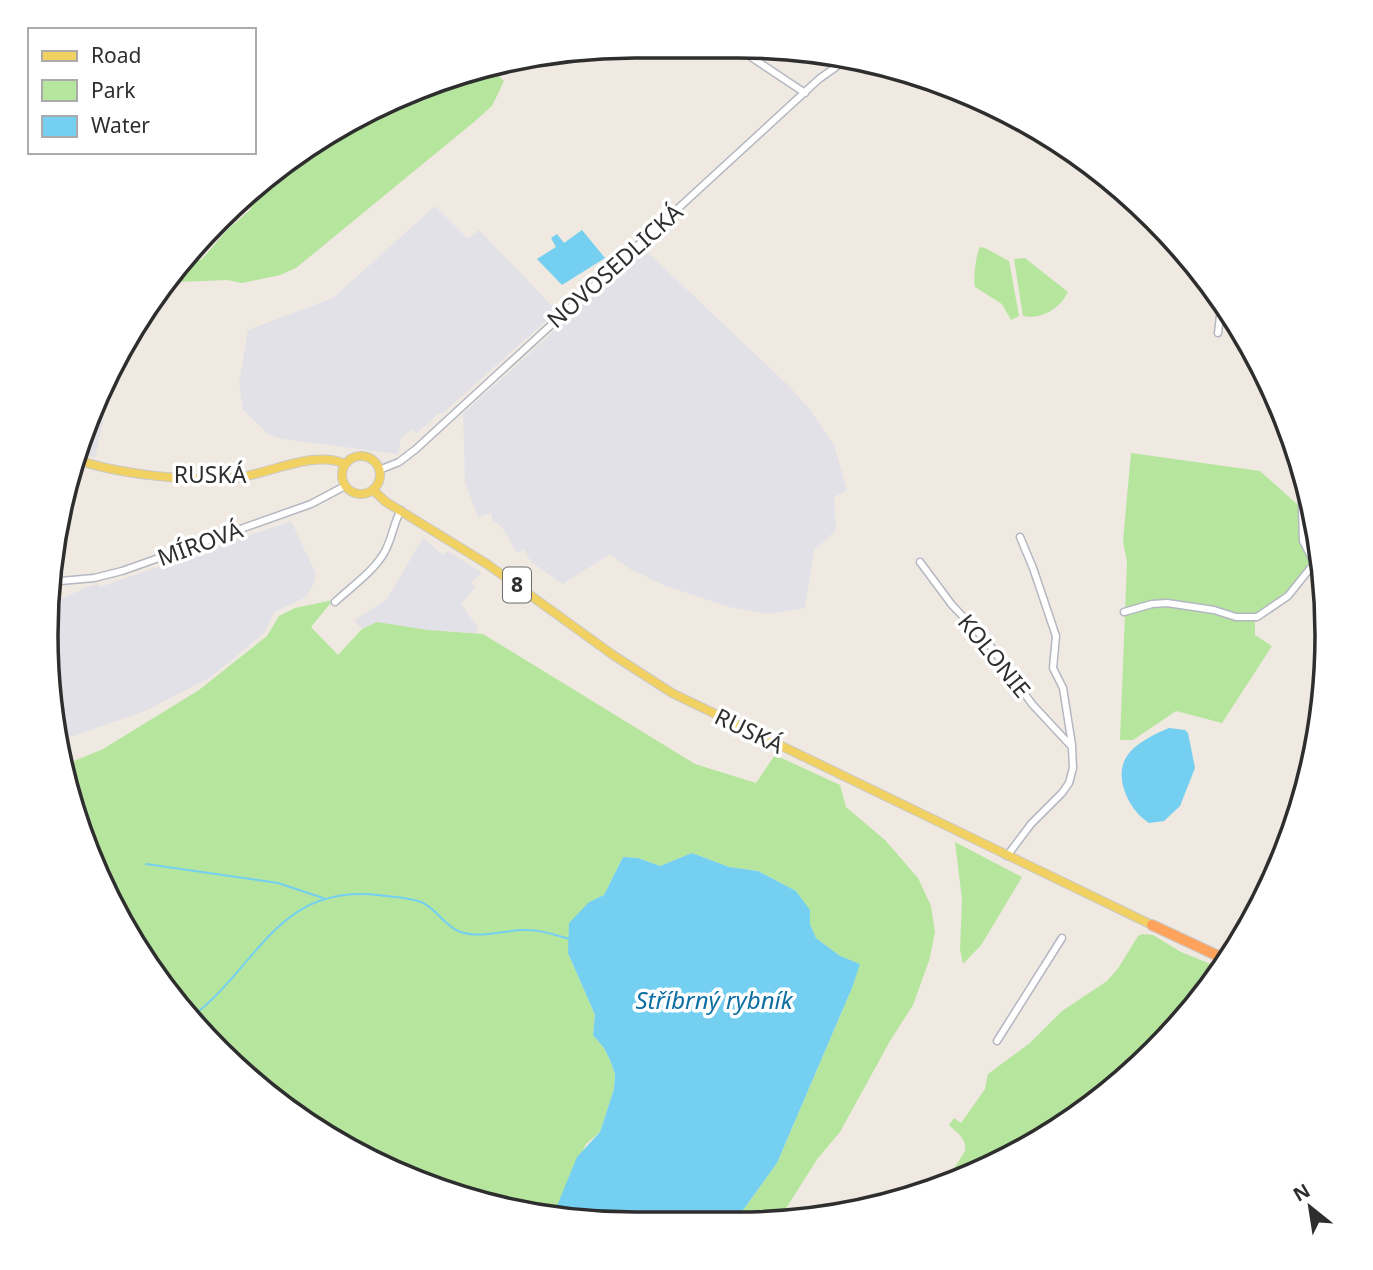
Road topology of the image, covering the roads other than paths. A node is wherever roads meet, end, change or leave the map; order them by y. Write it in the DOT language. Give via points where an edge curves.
graph roads {
  1 [pos="753,58"];
  2 [pos="835,66"];
  3 [pos="805,93"];
  4 [pos="1220,317"];
  5 [pos="1218,333"];
  6 [pos="84,462"];
  7 [pos="345,464"];
  8 [pos="379,470"];
  9 [pos="345,486"];
  10 [pos="373,490"];
  11 [pos="401,510"];
  12 [pos="1302,513"];
  13 [pos="1020,537"];
  14 [pos="1309,552"];
  15 [pos="920,562"];
  16 [pos="1311,566"];
  17 [pos="61,581"];
  18 [pos="335,601"];
  19 [pos="1124,612"];
  20 [pos="1072,747"];
  21 [pos="1007,856"];
  22 [pos="1152,925"];
  23 [pos="1062,938"];
  24 [pos="1217,957"];
  25 [pos="997,1041"];
  1 -- 3 [label="street"];
  2 -- 3 [label="street, NOVOSEDLICKÁ"];
  3 -- 8 [label="street, NOVOSEDLICKÁ" via="431,435 399,462"];
  4 -- 5 [label="street"];
  6 -- 7 [label="main road, RUSKÁ" via="114,470 205,478 245,477 319,460"];
  7 -- 8 [label="main road" via="361,455 373,459"];
  7 -- 9 [label="main road"];
  8 -- 10 [label="main road"];
  9 -- 10 [label="main road, 8" via="356,494"];
  9 -- 17 [label="street, MÍROVÁ" via="311,504 122,571"];
  10 -- 11 [label="main road, RUSKÁ / 8"];
  11 -- 18 [label="street" via="378,561"];
  11 -- 21 [label="main road, RUSKÁ / 8" via="487,564 665,689"];
  12 -- 14 [label="street" via="1303,541"];
  13 -- 20 [label="street, KOLONIE" via="1056,636 1053,668 1063,688"];
  15 -- 20 [label="street, KOLONIE" via="1032,704"];
  16 -- 19 [label="street" via="1288,596 1257,617 1167,603"];
  20 -- 21 [label="street, KOLONIE" via="1069,783"];
  21 -- 22 [label="main road, RUSKÁ / 8"];
  22 -- 24 [label="highway, 8"];
  23 -- 25 [label="street"];
}
